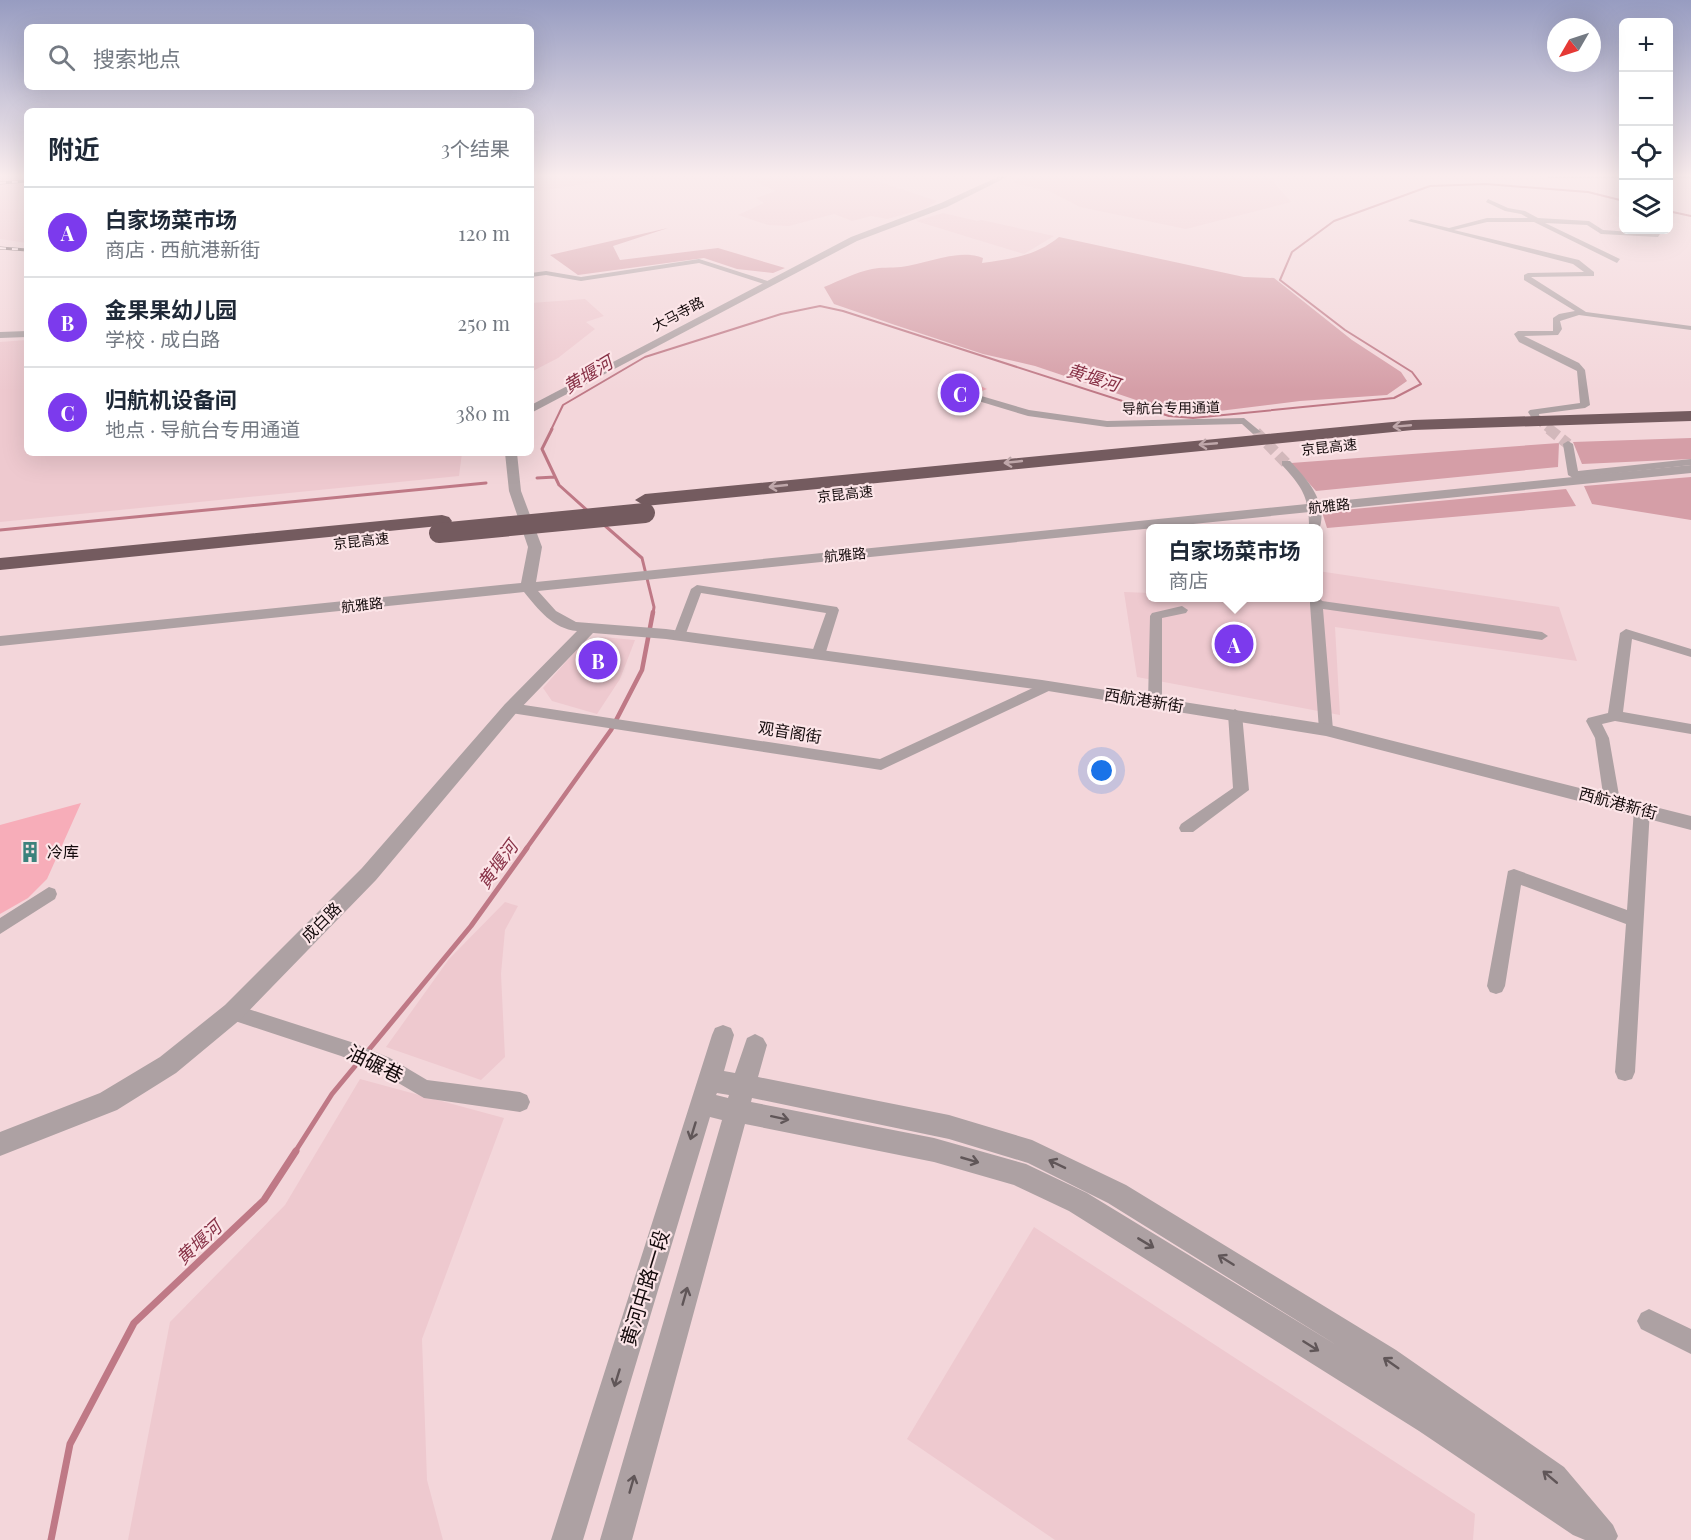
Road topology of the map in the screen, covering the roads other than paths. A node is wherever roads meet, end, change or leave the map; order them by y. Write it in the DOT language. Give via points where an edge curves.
graph roads {
  1 [pos="837,248"];
  2 [pos="1520,248"];
  3 [pos="1594,248"];
  4 [pos="1617,261"];
  5 [pos="534,275"];
  6 [pos="770,283"];
  7 [pos="1583,313"];
  8 [pos="1691,328"];
  9 [pos="24,334"];
  10 [pos="0,335"];
  11 [pos="978,398"];
  12 [pos="534,408"];
  13 [pos="1691,416"];
  14 [pos="1536,417"];
  15 [pos="1691,428"];
  16 [pos="1256,432"];
  17 [pos="1568,444"];
  18 [pos="511,456"];
  19 [pos="1286,463"];
  20 [pos="1691,463"];
  21 [pos="1691,469"];
  22 [pos="1573,475"];
  23 [pos="1315,505"];
  24 [pos="645,507"];
  25 [pos="1315,524"];
  26 [pos="440,527"];
  27 [pos="0,564"];
  28 [pos="0,579"];
  29 [pos="529,583"];
  30 [pos="1316,602"];
  31 [pos="1322,602"];
  32 [pos="1182,610"];
  33 [pos="588,629"];
  34 [pos="0,632"];
  35 [pos="673,635"];
  36 [pos="1542,636"];
  37 [pos="0,641"];
  38 [pos="1691,653"];
  39 [pos="818,655"];
  40 [pos="1048,686"];
  41 [pos="1155,702"];
  42 [pos="511,708"];
  43 [pos="1235,714"];
  44 [pos="1615,716"];
  45 [pos="1691,729"];
  46 [pos="1326,730"];
  47 [pos="1612,801"];
  48 [pos="1642,809"];
  49 [pos="1691,823"];
  50 [pos="1188,828"];
  51 [pos="49,894"];
  52 [pos="1636,920"];
  53 [pos="0,927"];
  54 [pos="1496,986"];
  55 [pos="233,1012"];
  56 [pos="723,1035"];
  57 [pos="755,1045"];
  58 [pos="1625,1072"];
  59 [pos="706,1092"];
  60 [pos="741,1097"];
  61 [pos="520,1102"];
  62 [pos="0,1144"];
  63 [pos="1649,1321"];
  64 [pos="1691,1342"];
  65 [pos="1605,1538"];
  66 [pos="567,1540"];
  67 [pos="616,1540"];
  1 -- 6 [label="street, 大马寺路"];
  2 -- 7 [label="street" via="1576,262 1591,274 1527,278"];
  3 -- 4 [label="street"];
  5 -- 6 [label="street" via="581,279 699,261"];
  6 -- 12 [label="street, 大马寺路"];
  7 -- 8 [label="street"];
  7 -- 14 [label="street" via="1562,315 1556,320 1555,333 1518,334 1522,340 1581,370 1586,405 1533,412"];
  9 -- 10 [label="street"];
  11 -- 16 [label="street, 导航台专用通道" via="1066,420 1107,424 1244,421"];
  13 -- 24 [label="highway, 京昆高速, one-way" via="1413,425"];
  15 -- 24 [label="highway, 京昆高速" via="1431,437"];
  17 -- 22 [label="street"];
  18 -- 29 [label="street" via="515,491 535,547"];
  19 -- 23 [label="street" via="1311,491"];
  20 -- 22 [label="street, 航雅路"];
  21 -- 23 [label="street, 航雅路"];
  22 -- 23 [label="street, 航雅路"];
  23 -- 25 [label="street"];
  23 -- 29 [label="street, 航雅路"];
  24 -- 26 [label="highway, 京昆高速, bridge"];
  26 -- 27 [label="highway, 京昆高速"];
  26 -- 28 [label="highway, 京昆高速"];
  29 -- 33 [label="street, 西航港新街" via="552,614 572,626"];
  29 -- 34 [label="street, 航雅路"];
  29 -- 37 [label="street, 航雅路"];
  30 -- 46 [label="street"];
  31 -- 36 [label="street"];
  32 -- 41 [label="street" via="1156,616"];
  33 -- 35 [label="street, 西航港新街"];
  33 -- 42 [label="street, 成白路"];
  35 -- 39 [label="street, 西航港新街"];
  35 -- 39 [label="street" via="697,589 834,610"];
  38 -- 44 [label="street" via="1626,633"];
  39 -- 40 [label="street, 西航港新街"];
  40 -- 41 [label="street, 西航港新街"];
  40 -- 42 [label="street, 观音阁街" via="881,765"];
  41 -- 43 [label="street, 西航港新街"];
  42 -- 55 [label="street, 成白路" via="369,874"];
  43 -- 46 [label="street, 西航港新街"];
  43 -- 50 [label="street" via="1240,790"];
  44 -- 45 [label="street"];
  44 -- 47 [label="street" via="1593,721 1602,738"];
  46 -- 47 [label="street, 西航港新街"];
  47 -- 48 [label="street, 西航港新街"];
  48 -- 49 [label="street, 西航港新街"];
  48 -- 52 [label="street"];
  51 -- 53 [label="street"];
  52 -- 54 [label="street" via="1514,876"];
  52 -- 58 [label="street"];
  55 -- 61 [label="street, 油碾巷" via="344,1048 383,1064 424,1089"];
  55 -- 62 [label="street, 成白路" via="168,1065 108,1102"];
  56 -- 59 [label="street, 黄河中路一段"];
  57 -- 60 [label="street"];
  59 -- 60 [label="street"];
  59 -- 66 [label="street, 黄河中路一段, one-way"];
  60 -- 65 [label="street" via="1017,1173 1078,1202 1430,1420"];
  67 -- 60 [label="street, one-way"];
  63 -- 64 [label="street"];
}
